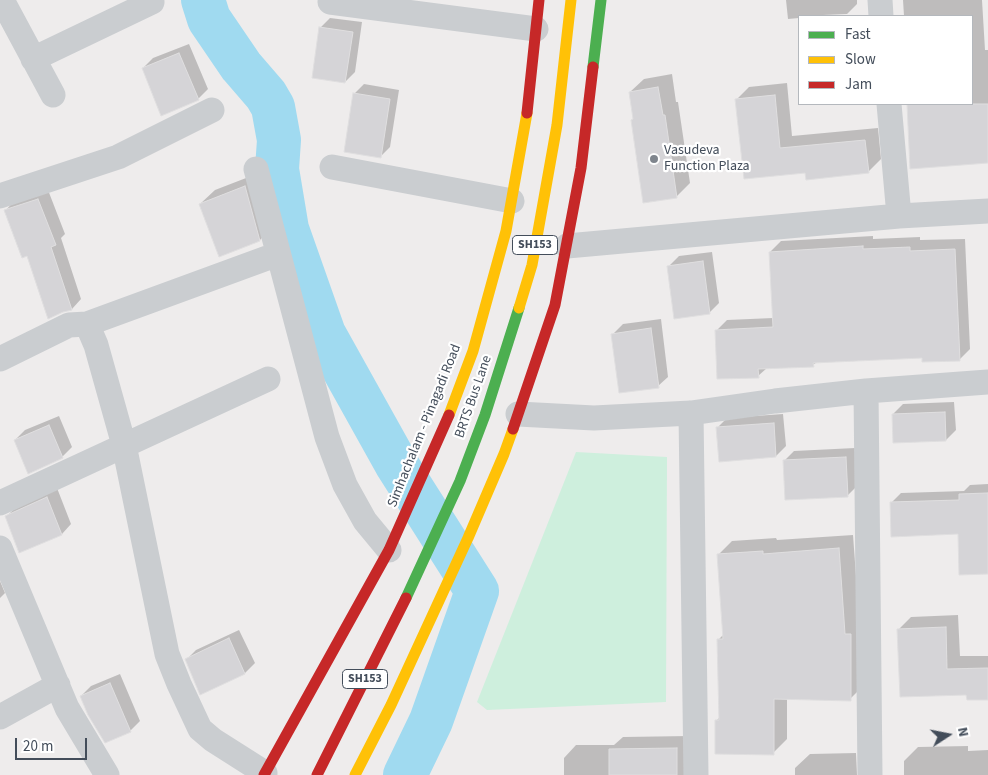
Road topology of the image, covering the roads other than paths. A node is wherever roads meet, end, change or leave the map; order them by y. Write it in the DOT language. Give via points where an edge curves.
graph roads {
  1 [pos="2,0"];
  2 [pos="539,0"];
  3 [pos="571,0"];
  4 [pos="601,0"];
  5 [pos="880,0"];
  6 [pos="152,2"];
  7 [pos="330,2"];
  8 [pos="881,15"];
  9 [pos="536,29"];
  10 [pos="33,59"];
  11 [pos="53,96"];
  12 [pos="889,105"];
  13 [pos="212,110"];
  14 [pos="332,167"];
  15 [pos="256,169"];
  16 [pos="0,196"];
  17 [pos="512,201"];
  18 [pos="988,210"];
  19 [pos="899,216"];
  20 [pos="568,246"];
  21 [pos="278,254"];
  22 [pos="87,324"];
  23 [pos="0,359"];
  24 [pos="268,379"];
  25 [pos="988,382"];
  26 [pos="866,391"];
  27 [pos="691,413"];
  28 [pos="518,414"];
  29 [pos="124,445"];
  30 [pos="0,503"];
  31 [pos="0,548"];
  32 [pos="389,550"];
  33 [pos="58,685"];
  34 [pos="0,718"];
  35 [pos="264,774"];
  36 [pos="107,775"];
  37 [pos="317,775"];
  38 [pos="354,775"];
  39 [pos="696,775"];
  40 [pos="870,775"];
  1 -- 10 [label="street"];
  2 -- 9 [label="main road, Simhachalam - Pinagadi Road"];
  3 -- 37 [label="main road, BRTS Bus Lane / SH153" via="557,124 532,265 485,415 460,481 414,584"];
  4 -- 20 [label="main road" via="581,168"];
  5 -- 8 [label="street"];
  6 -- 10 [label="street"];
  7 -- 9 [label="street"];
  9 -- 17 [label="main road, Simhachalam - Pinagadi Road" via="526,120"];
  10 -- 11 [label="street"];
  12 -- 19 [label="street"];
  13 -- 16 [label="street" via="118,157"];
  14 -- 17 [label="street"];
  15 -- 21 [label="street"];
  17 -- 32 [label="main road, Simhachalam - Pinagadi Road" via="473,352"];
  18 -- 19 [label="street"];
  19 -- 20 [label="street"];
  20 -- 28 [label="main road" via="555,305"];
  21 -- 22 [label="street"];
  21 -- 32 [label="street" via="327,437 345,485 365,521"];
  22 -- 23 [label="street" via="69,325"];
  22 -- 29 [label="street"];
  24 -- 29 [label="street"];
  25 -- 26 [label="street"];
  26 -- 27 [label="street"];
  26 -- 40 [label="street"];
  27 -- 28 [label="street" via="594,418"];
  27 -- 39 [label="street"];
  28 -- 38 [label="main road" via="468,538 391,705"];
  29 -- 30 [label="street"];
  29 -- 35 [label="street" via="166,654 200,729"];
  31 -- 33 [label="street"];
  32 -- 35 [label="main road, Simhachalam - Pinagadi Road"];
  33 -- 34 [label="street"];
  33 -- 36 [label="street" via="67,708"];
}
